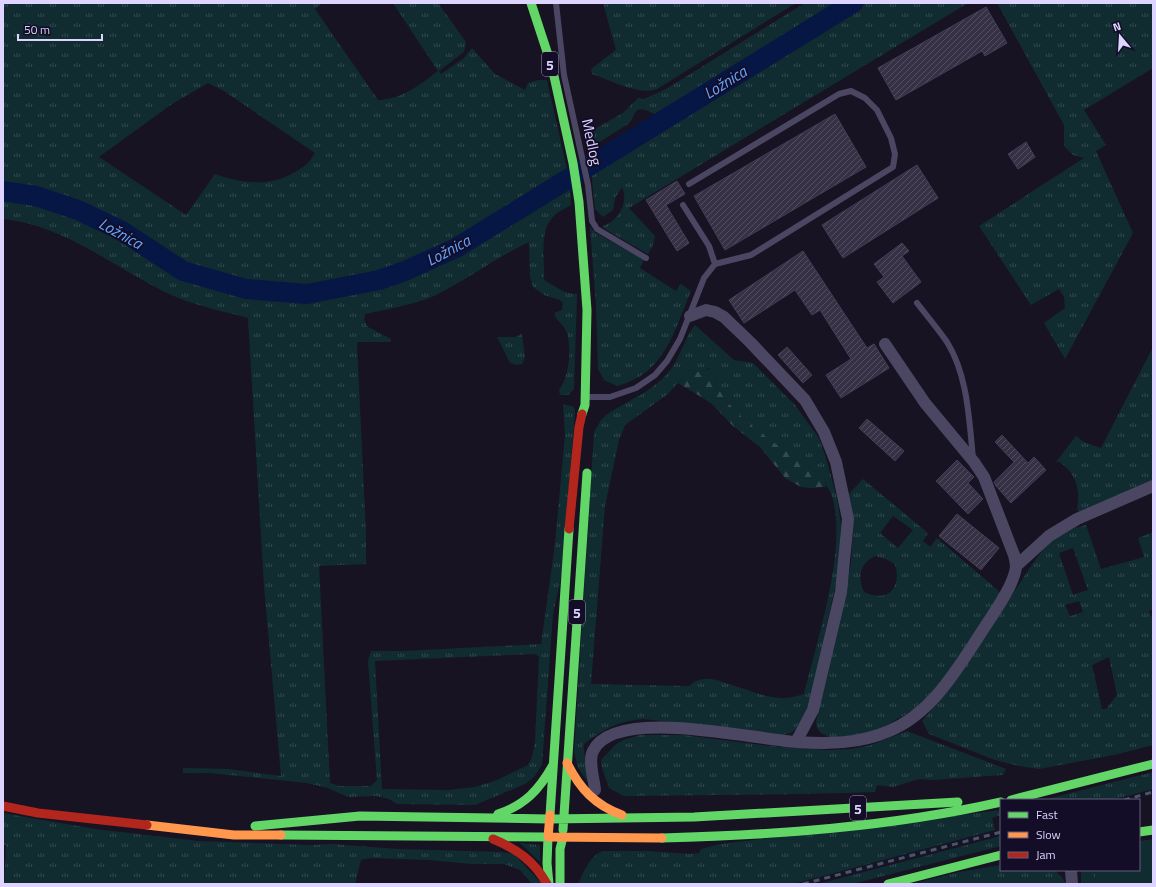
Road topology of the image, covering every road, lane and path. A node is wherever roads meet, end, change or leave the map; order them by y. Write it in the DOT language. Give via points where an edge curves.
graph roads {
  1 [pos="531,3"];
  2 [pos="556,3"];
  3 [pos="689,184"];
  4 [pos="683,205"];
  5 [pos="646,258"];
  6 [pos="714,264"];
  7 [pos="917,303"];
  8 [pos="690,316"];
  9 [pos="885,344"];
  10 [pos="586,401"];
  11 [pos="590,426"];
  12 [pos="588,461"];
  13 [pos="974,462"];
  14 [pos="1153,486"];
  15 [pos="1016,566"];
  16 [pos="796,742"];
  17 [pos="567,763"];
  18 [pos="554,764"];
  19 [pos="1153,764"];
  20 [pos="595,790"];
  21 [pos="1015,799"];
  22 [pos="1000,802"];
  23 [pos="1000,802"];
  24 [pos="3,806"];
  25 [pos="487,817"];
  26 [pos="630,818"];
  27 [pos="550,819"];
  28 [pos="563,819"];
  29 [pos="190,830"];
  30 [pos="1153,830"];
  31 [pos="1140,832"];
  32 [pos="548,836"];
  33 [pos="486,837"];
  34 [pos="563,837"];
  35 [pos="1000,855"];
  36 [pos="1071,871"];
  37 [pos="548,884"];
  38 [pos="560,884"];
  39 [pos="888,884"];
  40 [pos="1072,884"];
  1 -- 10 [label="main road, 5" via="552,67 579,202 587,310"];
  2 -- 5 [label="lane, Medlog" via="564,75 588,185 592,221 597,229"];
  3 -- 6 [label="lane" via="839,94 851,91 865,98 877,110 896,154 893,167 751,255"];
  4 -- 6 [label="lane" via="709,246"];
  6 -- 8 [label="lane" via="704,278"];
  7 -- 13 [label="lane" via="948,343 961,375"];
  8 -- 10 [label="lane" via="667,361 655,375 636,388 610,397"];
  8 -- 16 [label="street" via="706,310 715,312 724,317 750,342 805,400 824,432 836,462 848,519 841,592 813,710"];
  9 -- 13 [label="street" via="925,403"];
  10 -- 11 [label="main road, 5"];
  10 -- 18 [label="main road, 5" via="579,427 568,543"];
  12 -- 17 [label="main road, 5"];
  13 -- 15 [label="street" via="991,494"];
  14 -- 15 [label="street" via="1077,519 1049,536"];
  15 -- 16 [label="street" via="1005,596 957,669 925,709 890,731 863,740 842,744"];
  16 -- 20 [label="street" via="678,727 629,729 605,739 593,750 591,757"];
  17 -- 26 [label="main road" via="574,778 589,798 609,811"];
  17 -- 28 [label="main road, 5"];
  18 -- 25 [label="main road" via="543,784 527,801 505,812"];
  18 -- 27 [label="main road, 5"];
  19 -- 21 [label="main road"];
  22 -- 26 [label="main road, 5" via="973,800 694,817"];
  23 -- 34 [label="main road, 5" via="926,818 825,830 694,837"];
  24 -- 29 [label="main road" via="38,813"];
  25 -- 27 [label="main road"];
  25 -- 29 [label="main road" via="360,816"];
  26 -- 28 [label="main road, 5"];
  27 -- 28 [label="main road"];
  27 -- 32 [label="main road, 5"];
  28 -- 34 [label="main road"];
  29 -- 33 [label="main road" via="234,835"];
  30 -- 31 [label="main road"];
  32 -- 33 [label="main road"];
  32 -- 34 [label="main road, 5"];
  32 -- 37 [label="main road"];
  33 -- 37 [label="main road" via="514,848 529,858"];
  34 -- 38 [label="main road" via="560,849"];
  35 -- 39 [label="main road"];
  36 -- 40 [label="street"];
}
